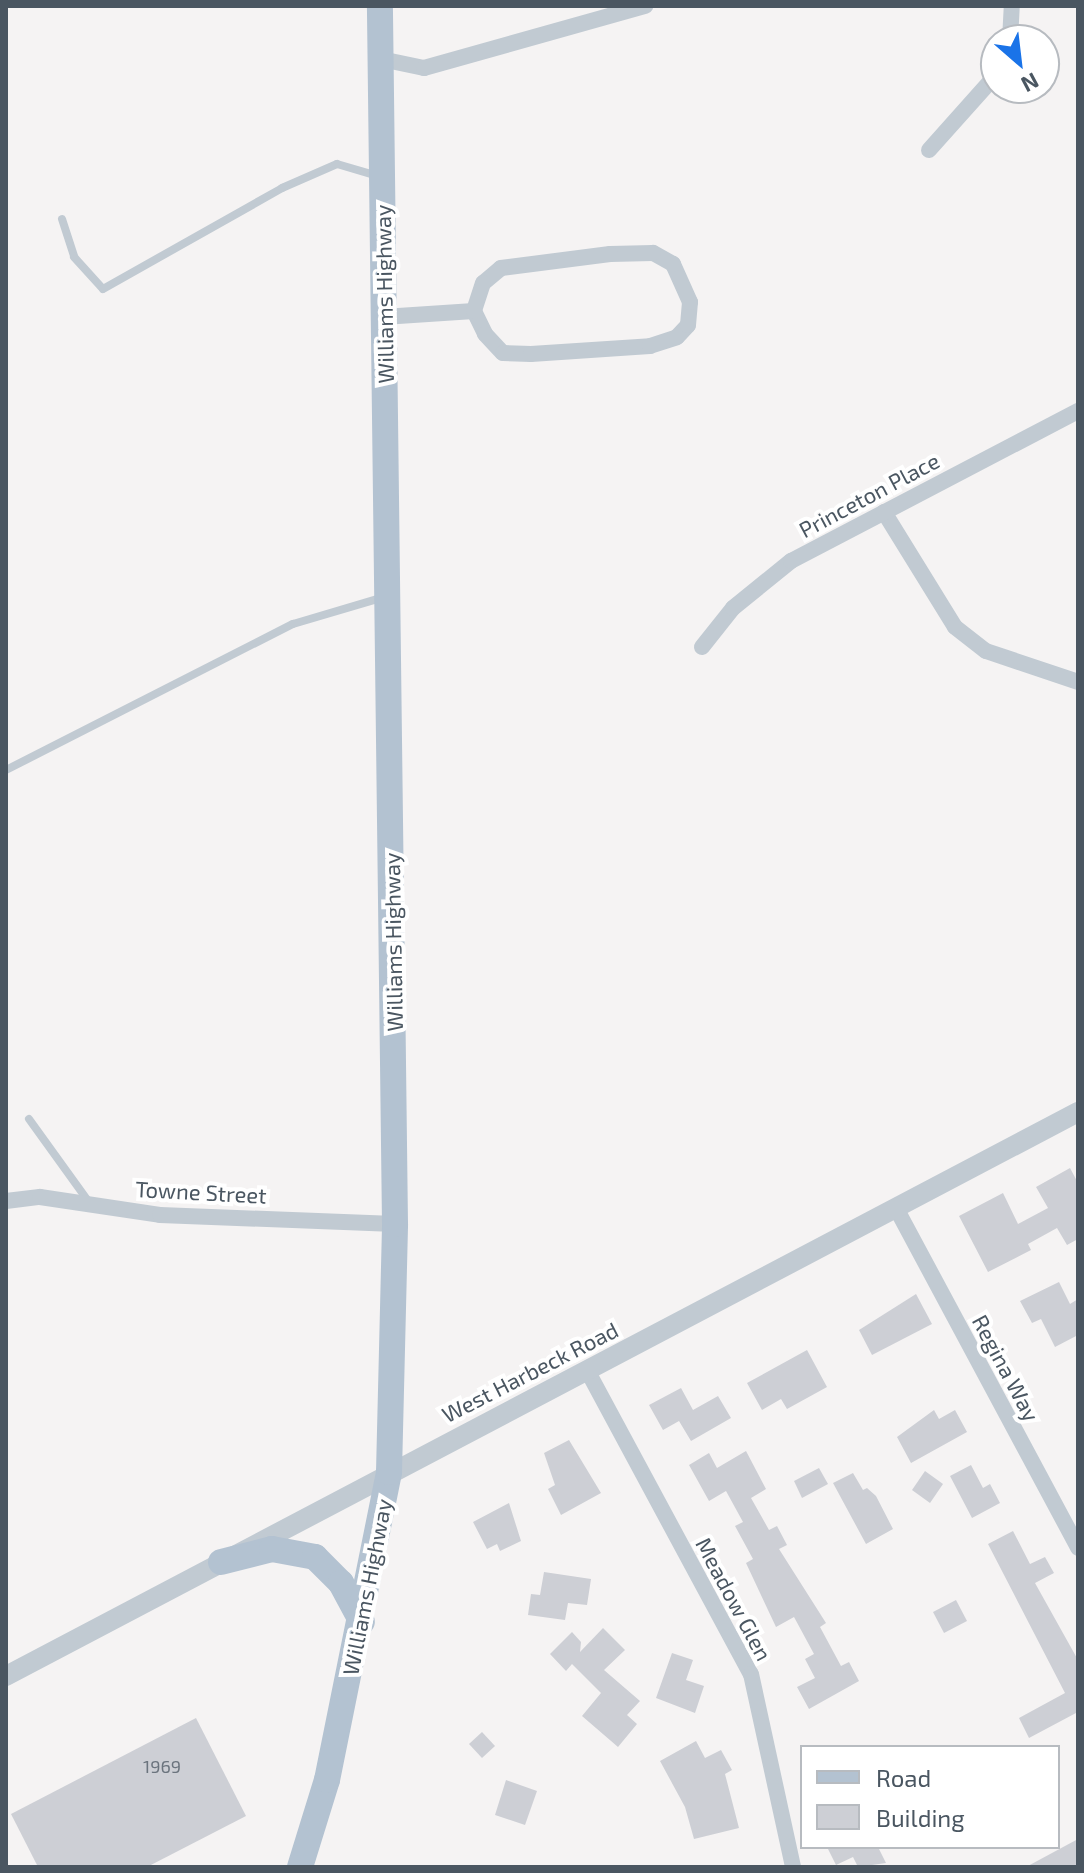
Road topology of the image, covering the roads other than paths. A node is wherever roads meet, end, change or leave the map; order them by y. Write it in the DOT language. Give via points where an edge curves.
graph roads {
  1 [pos="380,6"];
  2 [pos="645,6"];
  3 [pos="381,59"];
  4 [pos="980,93"];
  5 [pos="929,150"];
  6 [pos="383,177"];
  7 [pos="62,219"];
  8 [pos="474,311"];
  9 [pos="383,317"];
  10 [pos="1078,411"];
  11 [pos="884,512"];
  12 [pos="390,596"];
  13 [pos="702,647"];
  14 [pos="1078,682"];
  15 [pos="6,770"];
  16 [pos="1078,1112"];
  17 [pos="29,1119"];
  18 [pos="6,1201"];
  19 [pos="92,1205"];
  20 [pos="896,1208"];
  21 [pos="395,1224"];
  22 [pos="587,1370"];
  23 [pos="389,1472"];
  24 [pos="1078,1548"];
  25 [pos="221,1562"];
  26 [pos="362,1622"];
  27 [pos="6,1676"];
  28 [pos="300,1867"];
  29 [pos="793,1867"];
  1 -- 3 [label="main road, Williams Highway"];
  2 -- 3 [label="street" via="436,65"];
  3 -- 6 [label="main road, Williams Highway"];
  4 -- 5 [label="street"];
  6 -- 7 [label="lane" via="337,164 282,188 103,289 74,257"];
  6 -- 9 [label="main road, Williams Highway"];
  8 -- 8 [label="street" via="503,353 531,354 650,346 677,337 688,325 690,302 673,264 653,253 610,254 501,268 483,283"];
  8 -- 9 [label="street"];
  9 -- 12 [label="main road, Williams Highway"];
  10 -- 11 [label="street, Princeton Place"];
  11 -- 13 [label="street, Princeton Place" via="791,561 733,608"];
  11 -- 14 [label="street" via="955,627 986,651"];
  12 -- 15 [label="lane" via="293,624"];
  12 -- 21 [label="main road, Williams Highway"];
  16 -- 20 [label="street, West Harbeck Road"];
  17 -- 19 [label="lane"];
  18 -- 19 [label="street, Towne Street" via="40,1197"];
  19 -- 21 [label="street, Towne Street" via="160,1215"];
  20 -- 22 [label="street, West Harbeck Road"];
  20 -- 24 [label="street, Regina Way"];
  21 -- 23 [label="main road, Williams Highway"];
  22 -- 23 [label="street, West Harbeck Road"];
  22 -- 29 [label="street, Meadow Glen" via="751,1674"];
  23 -- 25 [label="street, West Harbeck Road"];
  23 -- 26 [label="main road, Williams Highway"];
  25 -- 26 [label="main road" via="272,1549 315,1557 341,1583"];
  25 -- 27 [label="street, West Harbeck Road"];
  26 -- 28 [label="main road, Williams Highway" via="327,1780"];
}
